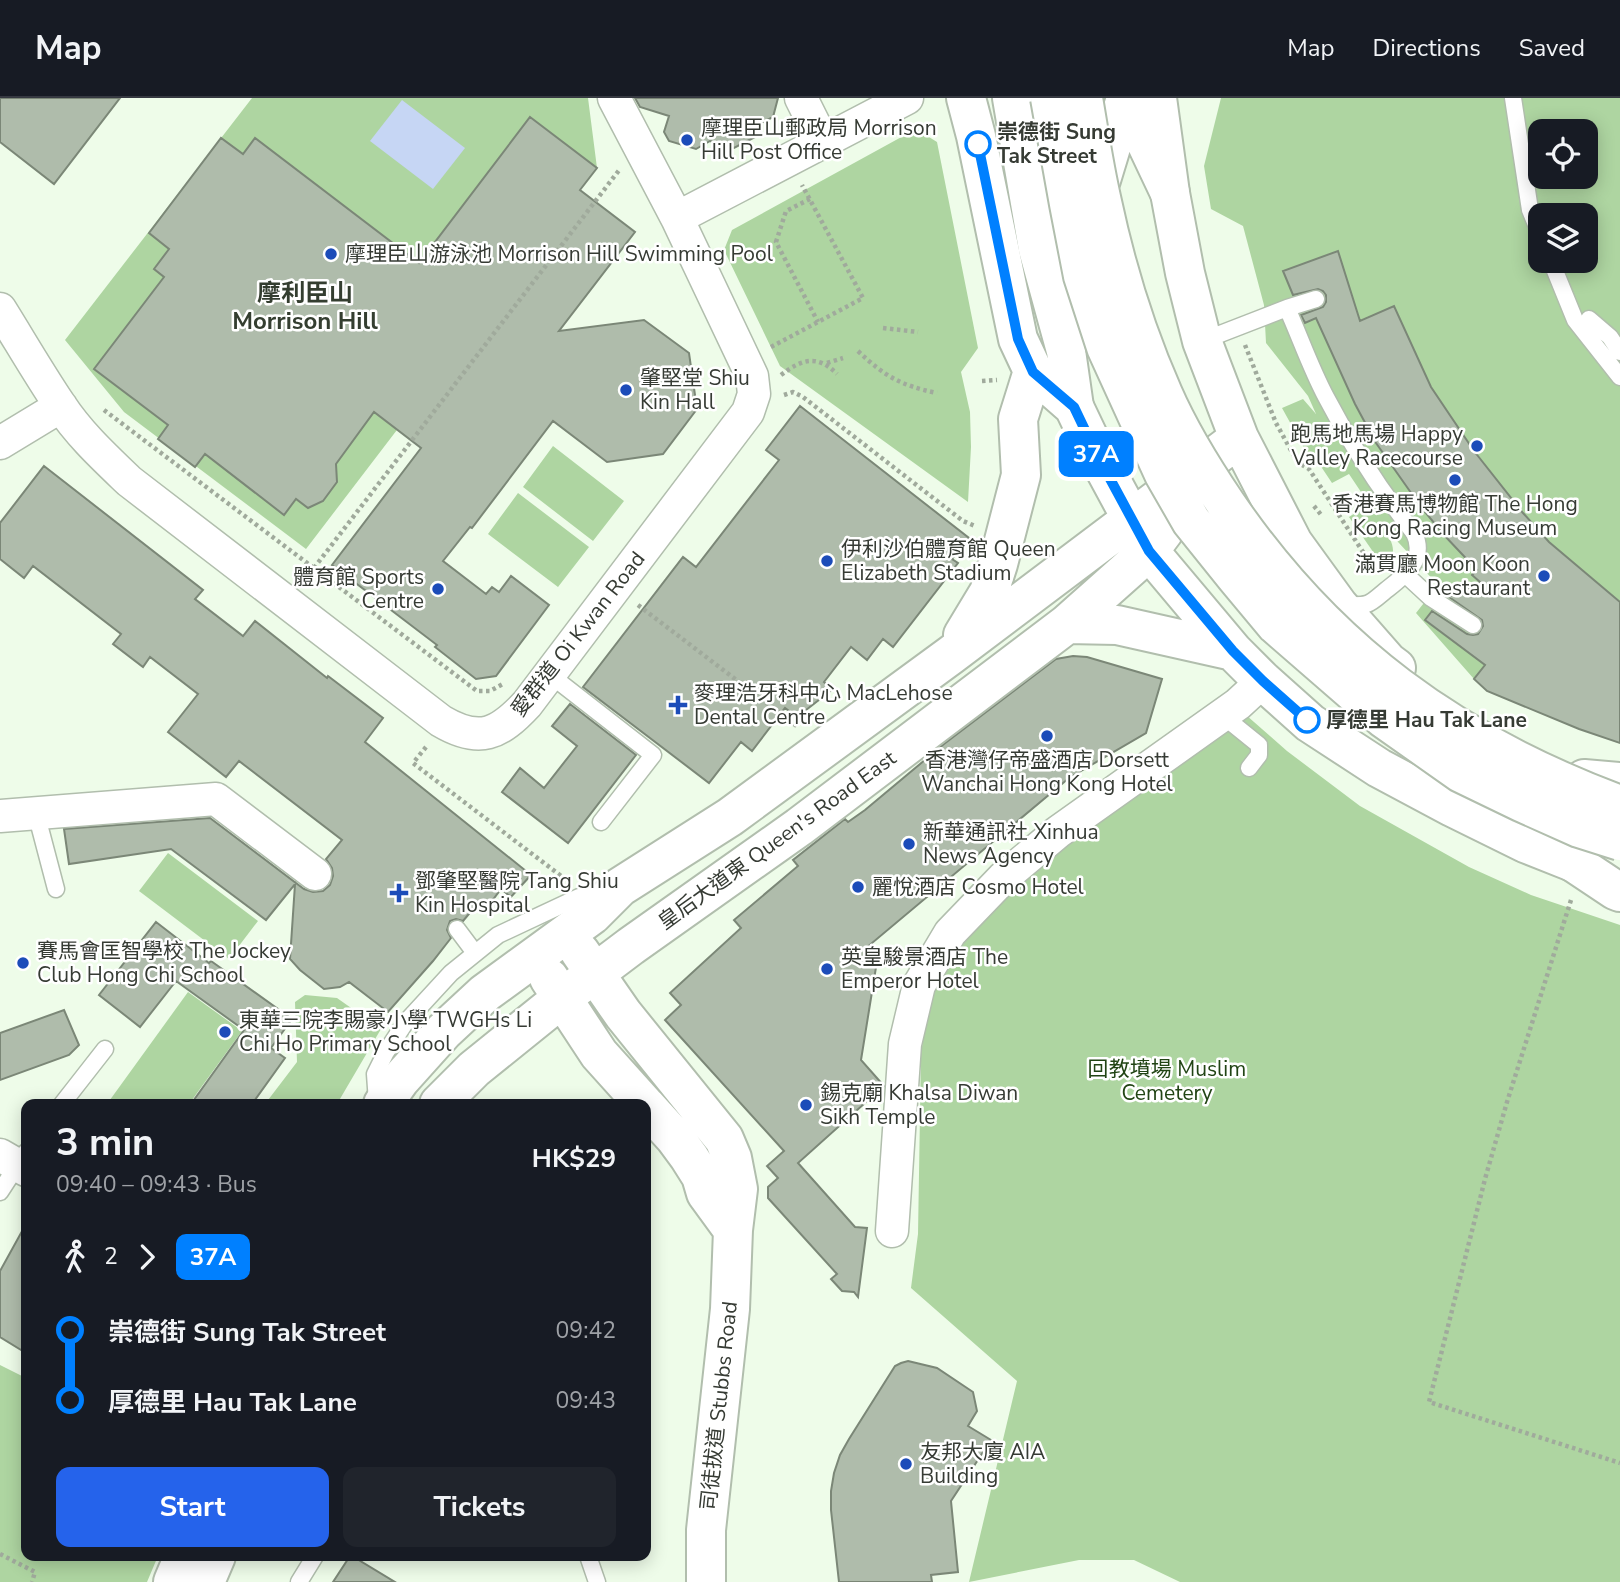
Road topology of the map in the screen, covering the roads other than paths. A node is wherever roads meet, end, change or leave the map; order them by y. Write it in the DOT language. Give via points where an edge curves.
graph roads {
  1 [pos="614,98"];
  2 [pos="801,98"];
  3 [pos="907,98"];
  4 [pos="966,98"];
  5 [pos="1012,98"];
  6 [pos="1050,98"];
  7 [pos="1084,98"];
  8 [pos="1127,98"];
  9 [pos="1157,98"];
  10 [pos="1514,98"];
  11 [pos="823,142"];
  12 [pos="1101,180"];
  13 [pos="1170,193"];
  14 [pos="1529,203"];
  15 [pos="677,218"];
  16 [pos="1556,273"];
  17 [pos="1316,299"];
  18 [pos="1287,308"];
  19 [pos="0,309"];
  20 [pos="1588,320"];
  21 [pos="1202,341"];
  22 [pos="1620,352"];
  23 [pos="1016,376"];
  24 [pos="1620,377"];
  25 [pos="61,406"];
  26 [pos="1074,407"];
  27 [pos="1239,439"];
  28 [pos="0,443"];
  29 [pos="1203,466"];
  30 [pos="1132,518"];
  31 [pos="1149,551"];
  32 [pos="1405,574"];
  33 [pos="1338,605"];
  34 [pos="1067,624"];
  35 [pos="1473,625"];
  36 [pos="1233,651"];
  37 [pos="951,654"];
  38 [pos="550,674"];
  39 [pos="1263,681"];
  40 [pos="1225,713"];
  41 [pos="1250,768"];
  42 [pos="1602,781"];
  43 [pos="1620,805"];
  44 [pos="36,813"];
  45 [pos="0,816"];
  46 [pos="601,822"];
  47 [pos="1620,841"];
  48 [pos="315,874"];
  49 [pos="620,887"];
  50 [pos="56,888"];
  51 [pos="1620,892"];
  52 [pos="457,929"];
  53 [pos="567,934"];
  54 [pos="475,953"];
  55 [pos="534,956"];
  56 [pos="595,973"];
  57 [pos="562,998"];
  58 [pos="105,1049"];
  59 [pos="66,1099"];
  60 [pos="377,1099"];
  61 [pos="387,1099"];
  62 [pos="444,1099"];
  63 [pos="640,1099"];
  64 [pos="651,1112"];
  65 [pos="17,1160"];
  66 [pos="0,1192"];
  67 [pos="733,1230"];
  68 [pos="892,1231"];
  69 [pos="182,1561"];
  70 [pos="214,1561"];
  71 [pos="312,1561"];
  72 [pos="590,1561"];
  73 [pos="173,1582"];
  74 [pos="205,1582"];
  75 [pos="299,1582"];
  76 [pos="597,1582"];
  77 [pos="706,1582"];
  1 -- 15 [label="street, 愛群道 Oi Kwan Road"];
  2 -- 11 [label="street"];
  3 -- 11 [label="street"];
  4 -- 23 [label="main road" via="1018,339"];
  5 -- 26 [label="main road" via="1038,249 1066,351"];
  6 -- 47 [label="main road, bridge" via="1083,276 1105,347 1164,474 1191,520 1276,625 1383,718 1461,773 1579,828"];
  7 -- 12 [label="main road"];
  7 -- 43 [label="main road, bridge" via="1111,240 1145,351 1188,443 1273,568 1344,643 1422,705 1510,756"];
  8 -- 12 [label="main road"];
  8 -- 13 [label="main road"];
  9 -- 13 [label="main road"];
  10 -- 14 [label="lane"];
  11 -- 15 [label="street"];
  12 -- 29 [label="main road" via="1133,300"];
  13 -- 21 [label="main road"];
  15 -- 38 [label="street, 愛群道 Oi Kwan Road" via="752,376 754,394 748,412"];
  16 -- 24 [label="lane" via="1575,320"];
  17 -- 18 [label="lane"];
  18 -- 21 [label="lane"];
  18 -- 32 [label="lane" via="1356,452 1418,541 1417,558"];
  19 -- 25 [label="street, 愛群道 Oi Kwan Road"];
  20 -- 22 [label="lane" via="1610,337"];
  21 -- 27 [label="main road"];
  23 -- 26 [label="main road"];
  23 -- 37 [label="main road" via="1021,475 989,592"];
  25 -- 28 [label="street"];
  25 -- 38 [label="street, 愛群道 Oi Kwan Road" via="129,481 456,730 492,732 510,722"];
  26 -- 30 [label="main road"];
  27 -- 29 [label="main road"];
  27 -- 33 [label="main road" via="1293,543"];
  29 -- 30 [label="main road"];
  29 -- 31 [label="main road, 皇后大道東 Queen's Road East"];
  30 -- 31 [label="main road"];
  30 -- 37 [label="main road"];
  31 -- 34 [label="main road, 皇后大道東 Queen's Road East"];
  31 -- 36 [label="main road"];
  32 -- 33 [label="lane" via="1367,604"];
  32 -- 35 [label="lane" via="1431,598"];
  33 -- 42 [label="main road" via="1388,662 1436,699 1489,731"];
  34 -- 36 [label="main road" via="1117,625"];
  34 -- 56 [label="main road, 皇后大道東 Queen's Road East" via="799,827"];
  36 -- 39 [label="main road"];
  37 -- 49 [label="main road" via="730,817"];
  38 -- 46 [label="lane" via="653,755"];
  39 -- 40 [label="street"];
  39 -- 51 [label="main road" via="1310,723 1379,768 1475,819 1573,862"];
  40 -- 41 [label="lane" via="1259,745 1259,755"];
  40 -- 68 [label="street" via="1058,832 1003,878 950,933 919,985 905,1044"];
  44 -- 45 [label="street"];
  44 -- 48 [label="street" via="216,799"];
  44 -- 50 [label="lane"];
  49 -- 53 [label="main road"];
  49 -- 54 [label="lane" via="547,911 498,934"];
  52 -- 54 [label="lane"];
  53 -- 55 [label="main road"];
  53 -- 56 [label="main road, 司徒拔道 Stubbs Road"];
  54 -- 60 [label="lane" via="405,1023 375,1074"];
  55 -- 57 [label="main road"];
  55 -- 61 [label="main road" via="444,1031"];
  56 -- 57 [label="main road, 皇后大道東 Queen's Road East"];
  56 -- 67 [label="main road, 司徒拔道 Stubbs Road" via="724,1139 733,1158 738,1189"];
  57 -- 62 [label="main road, 皇后大道東 Queen's Road East"];
  57 -- 63 [label="main road" via="599,1054"];
  58 -- 59 [label="lane"];
  64 -- 67 [label="main road" via="689,1157 706,1193"];
  65 -- 66 [label="lane"];
  67 -- 77 [label="main road, 司徒拔道 Stubbs Road" via="730,1309 706,1530"];
  69 -- 73 [label="main road"];
  70 -- 74 [label="main road"];
  71 -- 75 [label="lane"];
  72 -- 76 [label="lane"];
}
